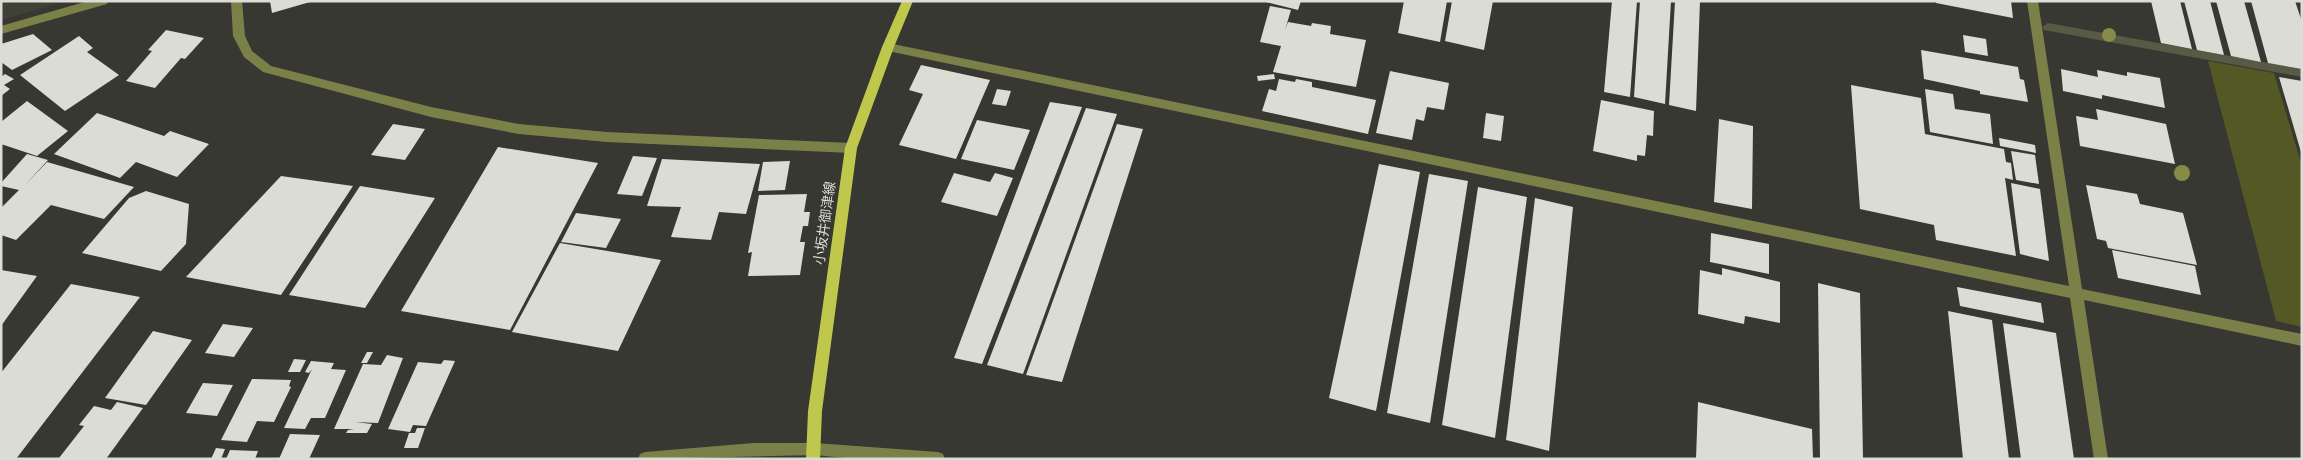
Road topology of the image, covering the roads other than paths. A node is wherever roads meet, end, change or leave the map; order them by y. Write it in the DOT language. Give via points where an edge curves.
graph roads {
  1 [pos="103,1"];
  2 [pos="236,1"];
  3 [pos="908,1"];
  4 [pos="2032,1"];
  5 [pos="1,30"];
  6 [pos="888,47"];
  7 [pos="850,148"];
  8 [pos="2078,293"];
  9 [pos="2302,340"];
  10 [pos="814,454"];
  11 [pos="645,459"];
  12 [pos="938,459"];
  13 [pos="2101,459"];
  1 -- 5 [label="street"];
  2 -- 7 [label="street" via="239,36 248,54 267,69 431,112 528,130"];
  3 -- 6 [label="main road, 小坂井御津線"];
  4 -- 8 [label="street"];
  6 -- 7 [label="main road, 小坂井御津線"];
  6 -- 8 [label="street"];
  7 -- 10 [label="main road, 小坂井御津線" via="815,411"];
  8 -- 9 [label="street"];
  8 -- 13 [label="street"];
  10 -- 11 [label="street" via="754,449"];
  10 -- 12 [label="street"];
}
